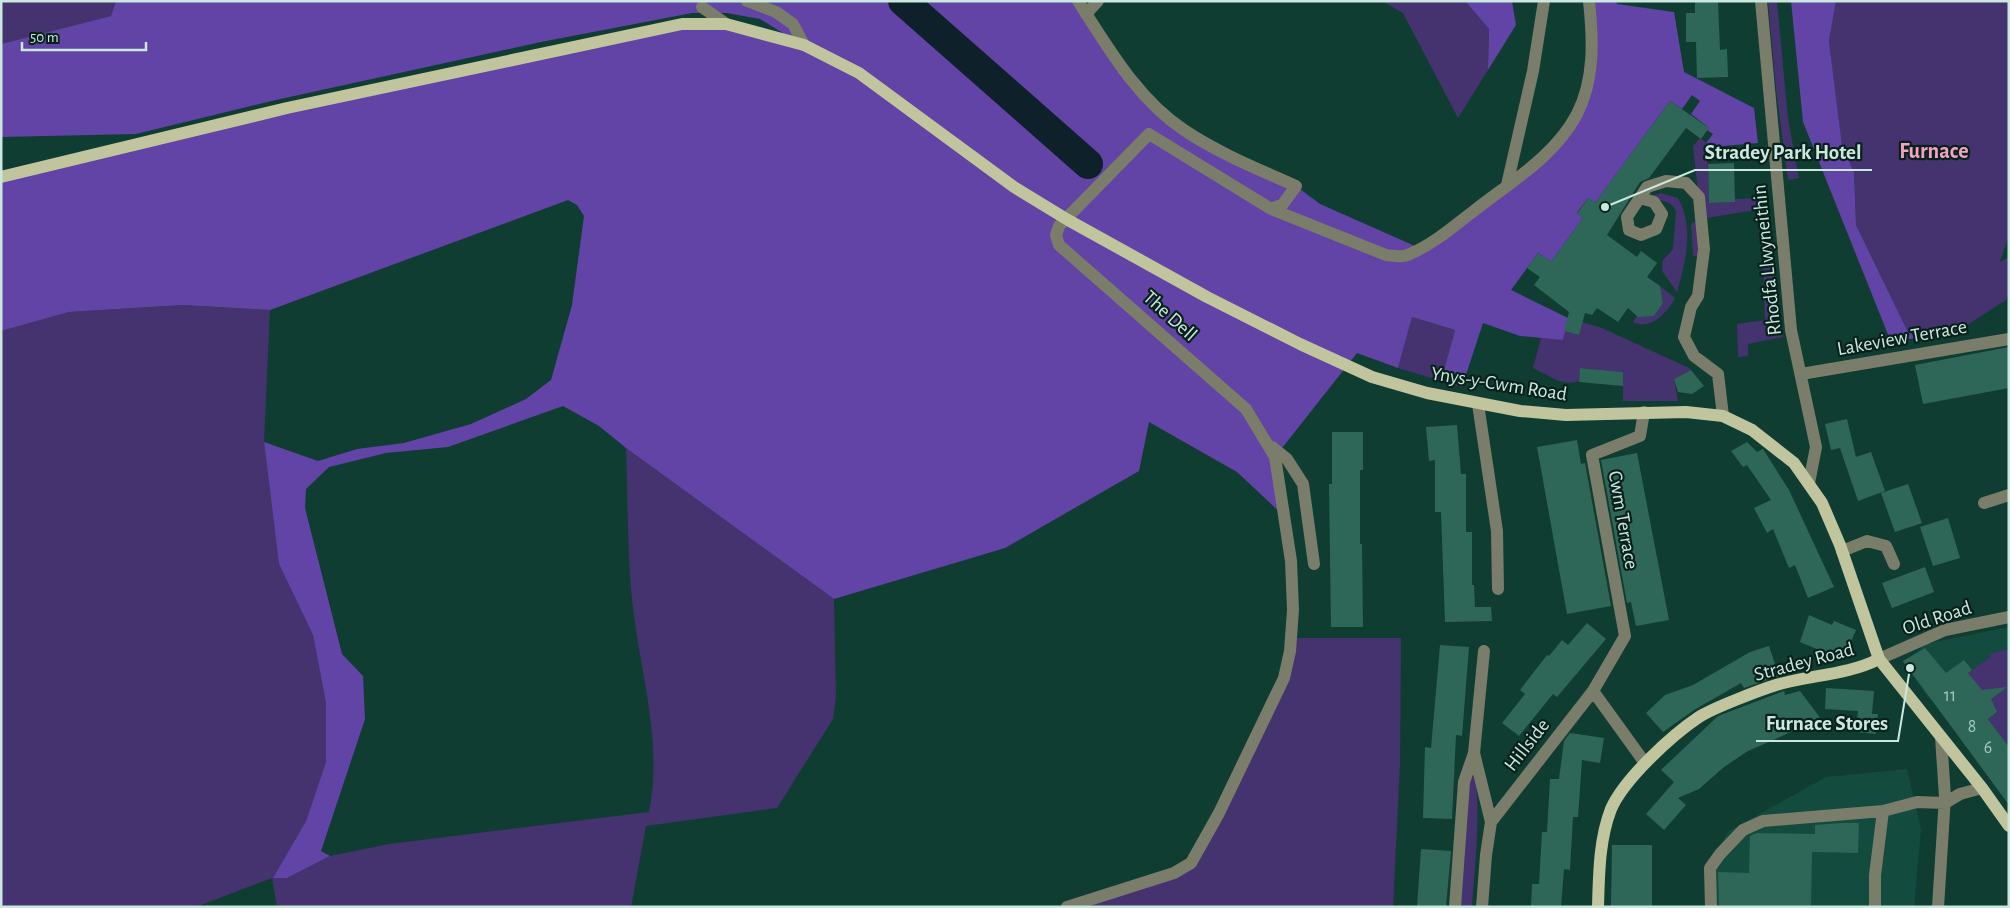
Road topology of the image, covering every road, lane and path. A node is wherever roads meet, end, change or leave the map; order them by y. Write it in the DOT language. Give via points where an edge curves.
graph roads {
  1 [pos="747,1"];
  2 [pos="1078,1"];
  3 [pos="1098,1"];
  4 [pos="1544,1"];
  5 [pos="1589,1"];
  6 [pos="1762,1"];
  7 [pos="702,7"];
  8 [pos="1086,14"];
  9 [pos="726,24"];
  10 [pos="804,45"];
  11 [pos="1,177"];
  12 [pos="1507,185"];
  13 [pos="1640,198"];
  14 [pos="1271,209"];
  15 [pos="1068,220"];
  16 [pos="2009,339"];
  17 [pos="1801,374"];
  18 [pos="1478,404"];
  19 [pos="1644,412"];
  20 [pos="1723,416"];
  21 [pos="1268,444"];
  22 [pos="1809,483"];
  23 [pos="2009,495"];
  24 [pos="1984,503"];
  25 [pos="1842,551"];
  26 [pos="1314,564"];
  27 [pos="1894,564"];
  28 [pos="1498,589"];
  29 [pos="2009,617"];
  30 [pos="1625,636"];
  31 [pos="1484,651"];
  32 [pos="1879,659"];
  33 [pos="1593,691"];
  34 [pos="1941,737"];
  35 [pos="1474,752"];
  36 [pos="1645,763"];
  37 [pos="1982,788"];
  38 [pos="1944,803"];
  39 [pos="1883,811"];
  40 [pos="1491,822"];
  41 [pos="2009,826"];
  42 [pos="1067,907"];
  43 [pos="1455,907"];
  44 [pos="1482,907"];
  45 [pos="1598,907"];
  46 [pos="1711,907"];
  47 [pos="1875,907"];
  48 [pos="1938,907"];
  1 -- 10 [label="street" via="776,12 793,24"];
  2 -- 8 [label="street"];
  3 -- 8 [label="street"];
  4 -- 12 [label="street" via="1533,71"];
  5 -- 12 [label="street" via="1592,66 1578,112 1550,150"];
  6 -- 17 [label="street, Rhodfa Llwyneithin" via="1791,330"];
  7 -- 9 [label="street"];
  8 -- 14 [label="street" via="1149,101 1176,124 1213,147 1296,186 1283,204"];
  9 -- 10 [label="main road, Ynys-y-Cwm Road"];
  9 -- 11 [label="main road, Ynys-y-Cwm Road" via="672,26 287,108"];
  10 -- 15 [label="main road, Ynys-y-Cwm Road" via="859,74 1014,187"];
  12 -- 14 [label="street" via="1430,243 1402,257 1364,247"];
  13 -- 20 [label="street" via="1647,187 1666,181 1686,183 1699,198 1704,249 1698,296 1691,307 1684,337 1694,356 1718,374"];
  14 -- 15 [label="street" via="1149,134"];
  15 -- 18 [label="main road, Ynys-y-Cwm Road" via="1207,297 1320,354 1372,377"];
  15 -- 21 [label="street, The Dell" via="1059,226 1056,235 1059,245 1246,409"];
  16 -- 17 [label="street, Lakeview Terrace"];
  17 -- 22 [label="street, Rhodfa Llwyneithin" via="1816,447"];
  18 -- 19 [label="main road, Ynys-y-Cwm Road" via="1566,415"];
  18 -- 28 [label="street" via="1497,532"];
  19 -- 20 [label="main road, Ynys-y-Cwm Road"];
  19 -- 30 [label="street, Cwm Terrace" via="1640,436 1592,455"];
  20 -- 22 [label="main road, Ynys-y-Cwm Road" via="1777,447"];
  21 -- 26 [label="street, The Dell" via="1287,459 1304,484"];
  21 -- 42 [label="street, The Dell" via="1275,457 1292,562 1293,610 1284,678 1219,813 1191,863 1174,873"];
  22 -- 25 [label="main road, Ynys-y-Cwm Road" via="1822,503"];
  23 -- 24 [label="street"];
  25 -- 27 [label="street" via="1867,541 1886,546"];
  25 -- 32 [label="main road, Ynys-y-Cwm Road"];
  29 -- 32 [label="street, Old Road" via="1945,630"];
  30 -- 33 [label="street, Hillside"];
  31 -- 35 [label="street, Hillside"];
  32 -- 34 [label="main road, Ynys-y-Cwm Road"];
  32 -- 36 [label="main road, Stradey Road" via="1865,666 1776,685 1700,716"];
  33 -- 36 [label="street"];
  33 -- 40 [label="street, Hillside"];
  34 -- 37 [label="main road, Ynys-y-Cwm Road"];
  34 -- 38 [label="street"];
  35 -- 40 [label="street, Hillside"];
  35 -- 43 [label="street, Hillside" via="1464,782"];
  36 -- 45 [label="main road, Stradey Road" via="1628,781 1611,809 1600,850"];
  37 -- 38 [label="street"];
  37 -- 41 [label="main road, Ynys-y-Cwm Road"];
  38 -- 39 [label="street" via="1917,802"];
  38 -- 48 [label="street"];
  39 -- 46 [label="street" via="1763,820 1743,830 1710,868"];
  39 -- 47 [label="street" via="1875,875"];
  40 -- 44 [label="street, Hillside"];
}
